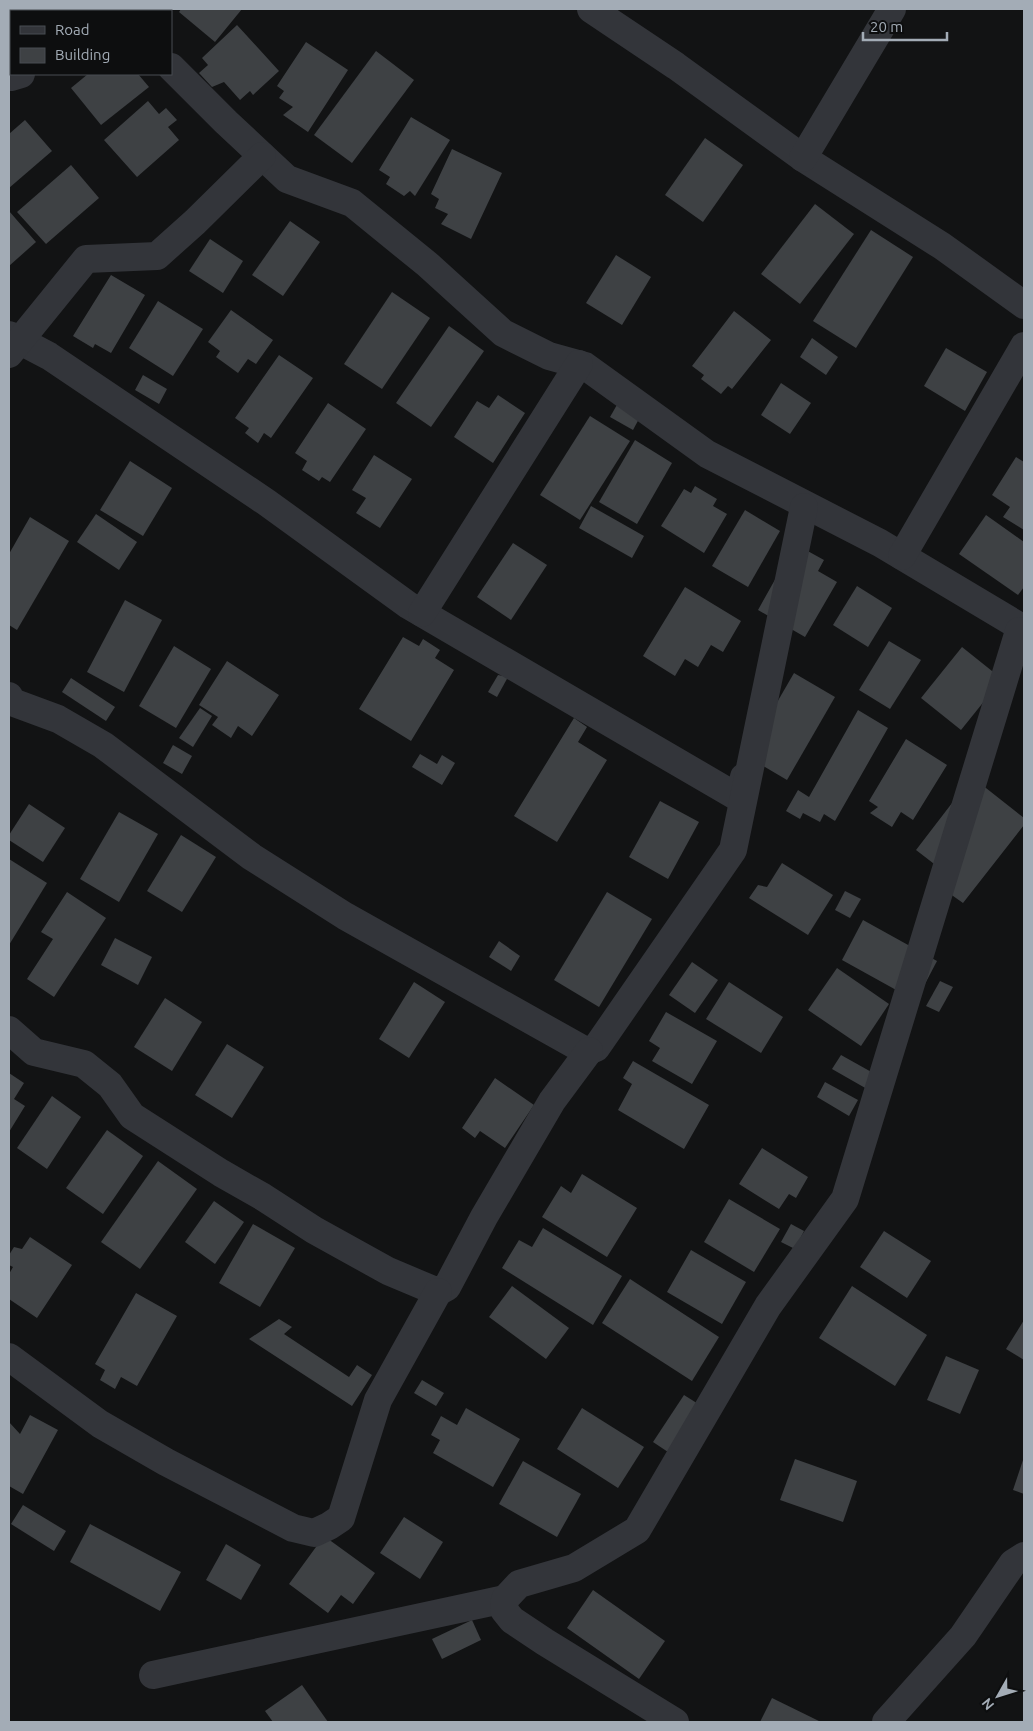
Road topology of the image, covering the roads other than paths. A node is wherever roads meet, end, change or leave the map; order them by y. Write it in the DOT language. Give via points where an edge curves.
graph roads {
  1 [pos="591,9"];
  2 [pos="892,9"];
  3 [pos="172,68"];
  4 [pos="262,156"];
  5 [pos="803,158"];
  6 [pos="1024,305"];
  7 [pos="12,343"];
  8 [pos="1024,346"];
  9 [pos="579,364"];
  10 [pos="804,507"];
  11 [pos="902,556"];
  12 [pos="422,613"];
  13 [pos="1023,635"];
  14 [pos="9,696"];
  15 [pos="9,1030"];
  16 [pos="589,1051"];
  17 [pos="438,1292"];
  18 [pos="9,1357"];
  19 [pos="1024,1556"];
  20 [pos="505,1599"];
  21 [pos="153,1675"];
  22 [pos="675,1722"];
  23 [pos="886,1722"];
  1 -- 5 [label="street"];
  2 -- 5 [label="street"];
  3 -- 4 [label="street"];
  4 -- 7 [label="street" via="157,256 86,259"];
  4 -- 9 [label="street" via="287,179 352,203 503,333 549,356"];
  5 -- 6 [label="street" via="942,246"];
  7 -- 12 [label="street" via="49,356 266,502"];
  8 -- 11 [label="street"];
  9 -- 11 [label="street" via="707,454"];
  9 -- 12 [label="street"];
  10 -- 12 [label="street" via="739,798"];
  10 -- 13 [label="street"];
  10 -- 16 [label="street" via="733,850 596,1048"];
  11 -- 13 [label="street"];
  13 -- 20 [label="street" via="845,1199 768,1306 637,1530 574,1568 519,1584"];
  14 -- 16 [label="street" via="12,702 58,718 103,745 252,857 346,916"];
  15 -- 17 [label="street" via="34,1052 84,1064 110,1085 132,1116 314,1230 388,1271"];
  16 -- 17 [label="street" via="552,1101 447,1287"];
  17 -- 18 [label="street" via="378,1400 341,1518 314,1533 293,1528 100,1424"];
  19 -- 23 [label="street" via="1013,1564 963,1636"];
  20 -- 21 [label="street"];
  20 -- 22 [label="street" via="504,1610 512,1620"];
}
